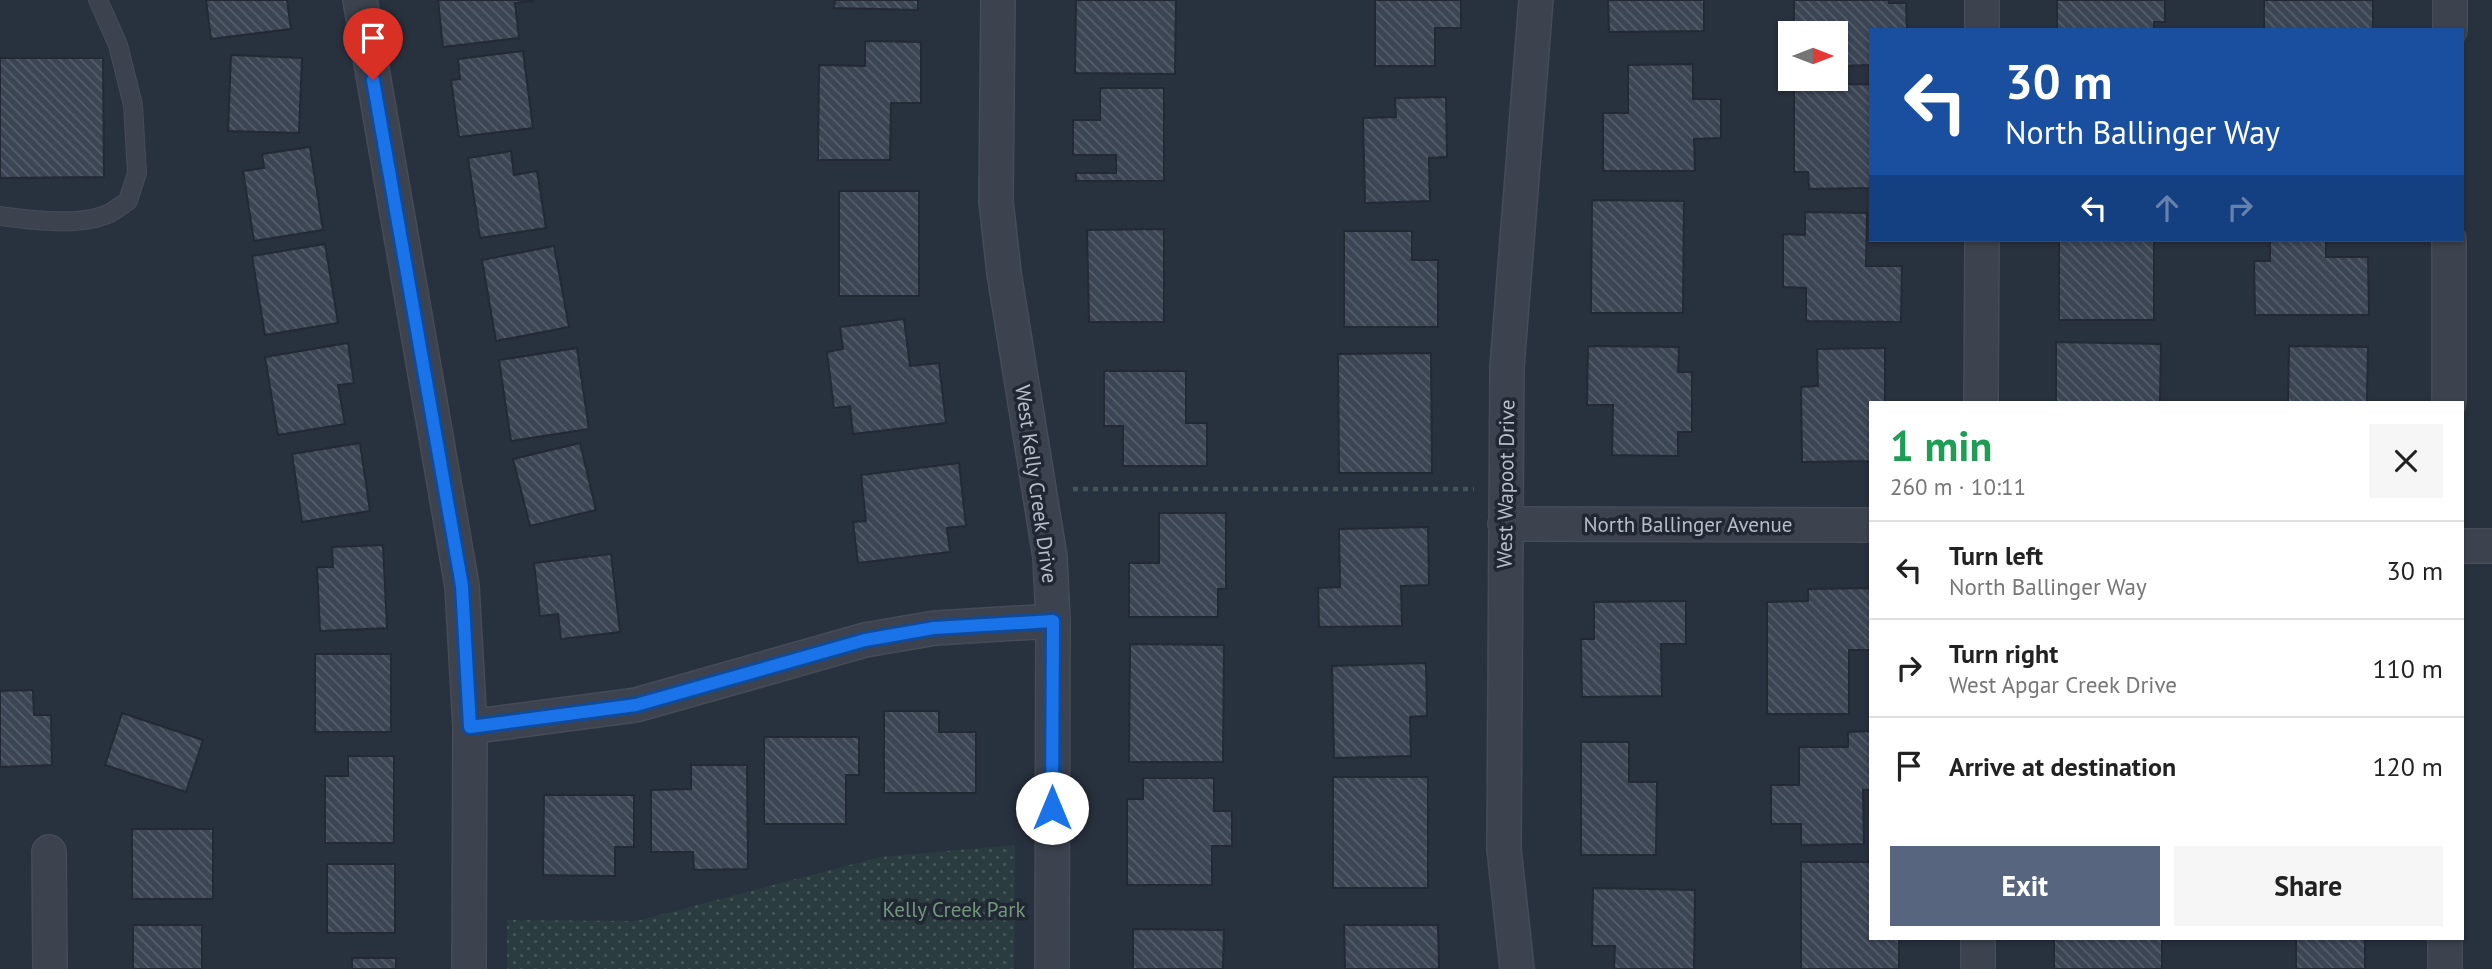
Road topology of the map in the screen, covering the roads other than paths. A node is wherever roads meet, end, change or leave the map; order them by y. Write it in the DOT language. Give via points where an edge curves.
graph roads {
  1 [pos="97,0"];
  2 [pos="360,0"];
  3 [pos="998,0"];
  4 [pos="1536,0"];
  5 [pos="1982,0"];
  6 [pos="2450,0"];
  7 [pos="1982,28"];
  8 [pos="2450,28"];
  9 [pos="0,216"];
  10 [pos="1982,242"];
  11 [pos="2449,242"];
  12 [pos="1981,401"];
  13 [pos="2449,401"];
  14 [pos="1505,524"];
  15 [pos="1869,525"];
  16 [pos="2464,546"];
  17 [pos="2492,546"];
  18 [pos="1053,621"];
  19 [pos="470,727"];
  20 [pos="49,852"];
  21 [pos="1978,940"];
  22 [pos="2445,940"];
  23 [pos="50,969"];
  24 [pos="469,969"];
  25 [pos="1052,969"];
  26 [pos="1517,969"];
  27 [pos="1978,969"];
  28 [pos="2445,969"];
  1 -- 9 [label="lane" via="118,45 133,105 137,173 128,201 108,214 72,221"];
  2 -- 19 [label="street" via="462,586"];
  3 -- 18 [label="street, West Kelly Creek Drive" via="996,201 1050,557"];
  4 -- 14 [label="street, West Wapoot Drive" via="1507,367"];
  5 -- 7 [label="street"];
  6 -- 8 [label="street"];
  10 -- 12 [label="street"];
  11 -- 13 [label="street"];
  14 -- 15 [label="street, North Ballinger Avenue"];
  14 -- 26 [label="street, West Wapoot Drive" via="1504,849"];
  16 -- 17 [label="street"];
  18 -- 19 [label="street" via="934,628 865,640 636,705"];
  18 -- 25 [label="street, West Kelly Creek Drive"];
  19 -- 24 [label="street"];
  20 -- 23 [label="street"];
  21 -- 27 [label="street"];
  22 -- 28 [label="street"];
}
